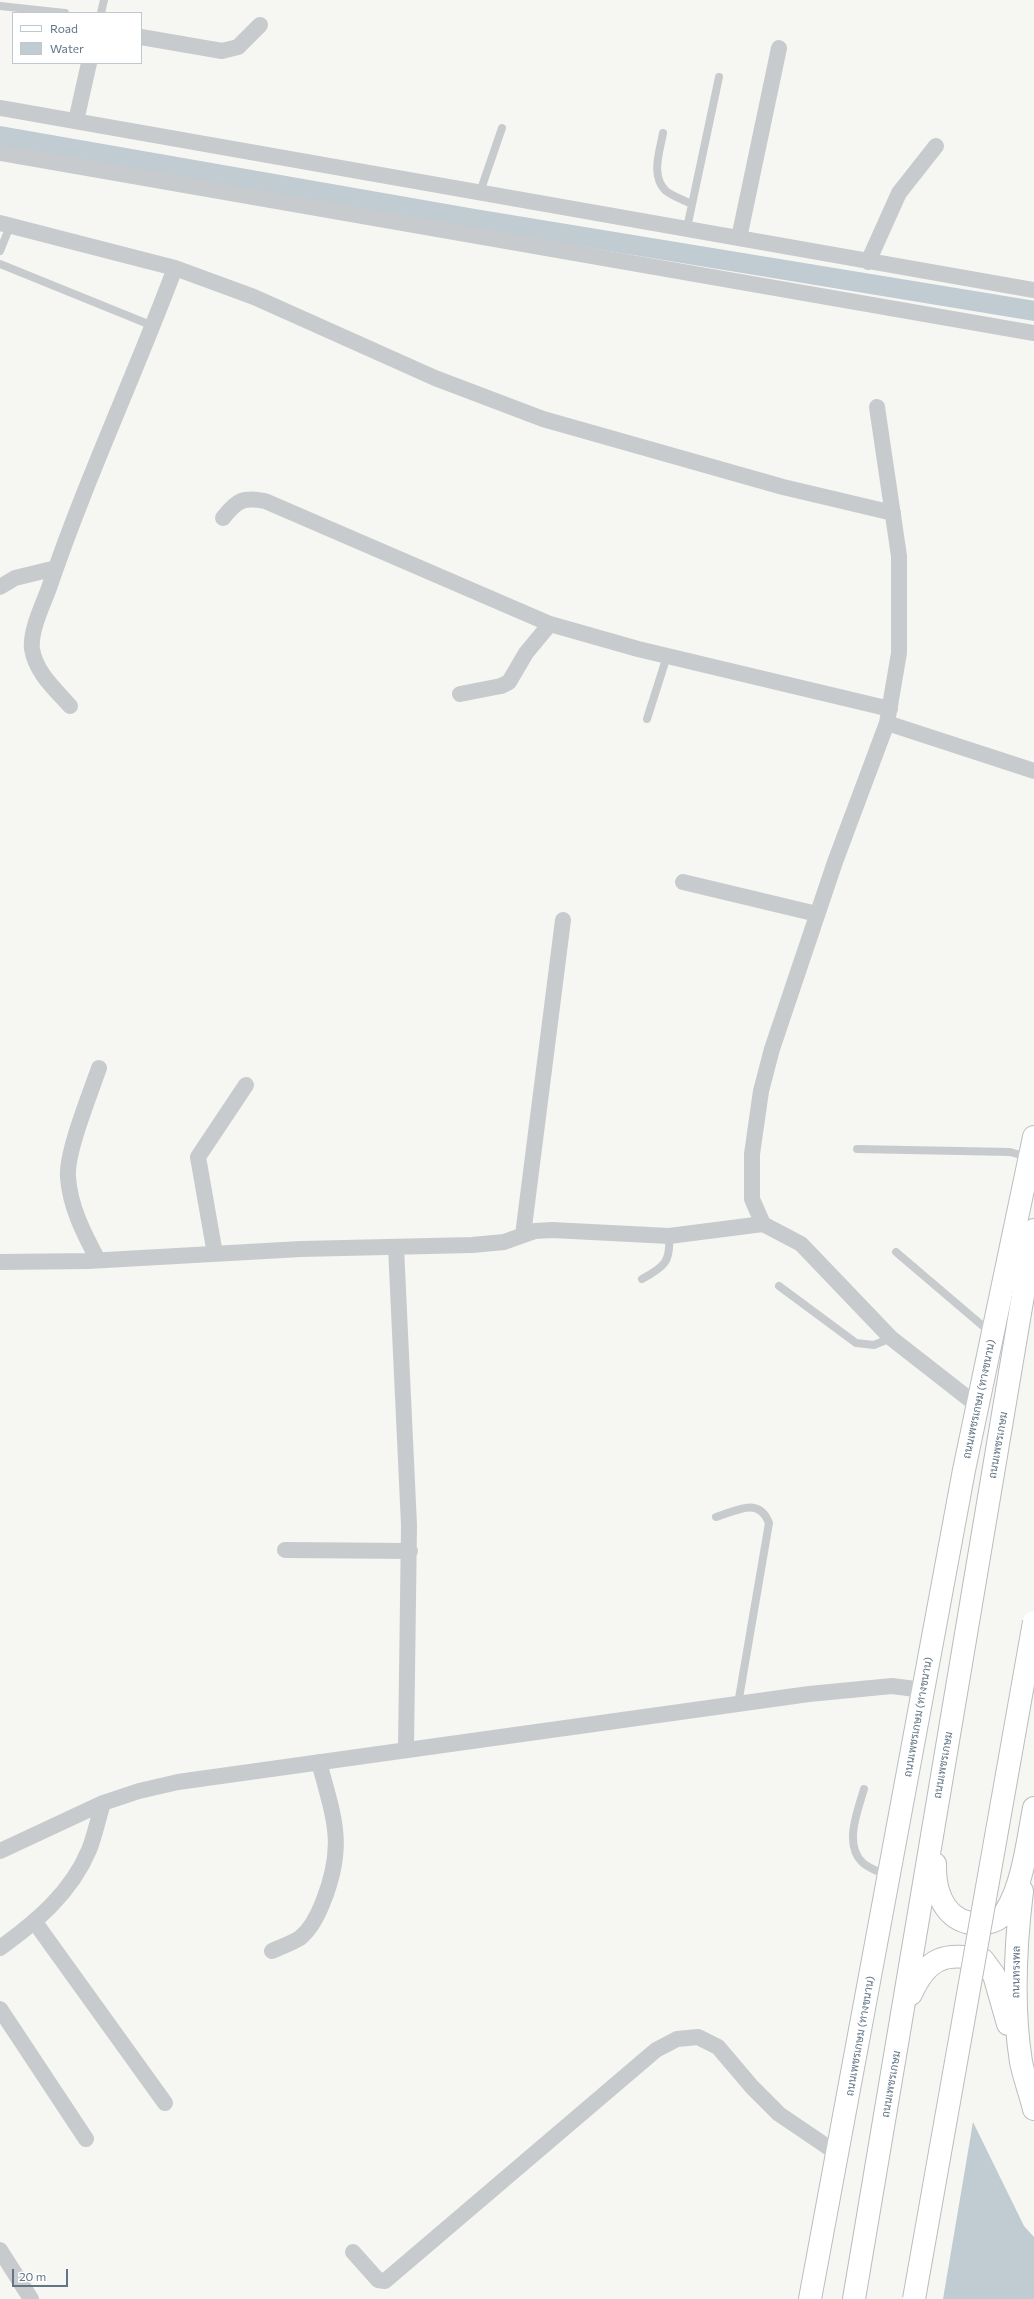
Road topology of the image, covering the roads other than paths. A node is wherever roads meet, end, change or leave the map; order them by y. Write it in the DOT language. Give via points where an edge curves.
graph roads {
  1 [pos="104,0"];
  2 [pos="0,6"];
  3 [pos="56,12"];
  4 [pos="101,12"];
  5 [pos="260,25"];
  6 [pos="142,37"];
  7 [pos="779,48"];
  8 [pos="89,64"];
  9 [pos="719,77"];
  10 [pos="0,108"];
  11 [pos="76,121"];
  12 [pos="502,128"];
  13 [pos="663,133"];
  14 [pos="936,146"];
  15 [pos="0,153"];
  16 [pos="480,192"];
  17 [pos="692,204"];
  18 [pos="5,225"];
  19 [pos="687,228"];
  20 [pos="739,238"];
  21 [pos="0,251"];
  22 [pos="868,262"];
  23 [pos="0,264"];
  24 [pos="175,268"];
  25 [pos="1034,290"];
  26 [pos="153,326"];
  27 [pos="1034,333"];
  28 [pos="877,407"];
  29 [pos="893,513"];
  30 [pos="223,518"];
  31 [pos="56,568"];
  32 [pos="0,587"];
  33 [pos="550,624"];
  34 [pos="667,656"];
  35 [pos="460,694"];
  36 [pos="70,706"];
  37 [pos="888,716"];
  38 [pos="647,719"];
  39 [pos="1034,770"];
  40 [pos="683,882"];
  41 [pos="817,914"];
  42 [pos="563,920"];
  43 [pos="99,1068"];
  44 [pos="246,1085"];
  45 [pos="1031,1147"];
  46 [pos="857,1149"];
  47 [pos="763,1224"];
  48 [pos="1034,1230"];
  49 [pos="523,1235"];
  50 [pos="670,1236"];
  51 [pos="396,1247"];
  52 [pos="896,1252"];
  53 [pos="215,1254"];
  54 [pos="98,1260"];
  55 [pos="0,1262"];
  56 [pos="642,1279"];
  57 [pos="779,1286"];
  58 [pos="993,1334"];
  59 [pos="891,1338"];
  60 [pos="978,1406"];
  61 [pos="716,1517"];
  62 [pos="285,1550"];
  63 [pos="410,1551"];
  64 [pos="1034,1622"];
  65 [pos="923,1690"];
  66 [pos="738,1704"];
  67 [pos="406,1749"];
  68 [pos="319,1762"];
  69 [pos="864,1789"];
  70 [pos="937,1801"];
  71 [pos="103,1803"];
  72 [pos="1032,1824"];
  73 [pos="0,1851"];
  74 [pos="889,1877"];
  75 [pos="34,1921"];
  76 [pos="0,1948"];
  77 [pos="272,1951"];
  78 [pos="0,2009"];
  79 [pos="901,2028"];
  80 [pos="1022,2062"];
  81 [pos="165,2103"];
  82 [pos="1034,2109"];
  83 [pos="86,2140"];
  84 [pos="838,2154"];
  85 [pos="0,2250"];
  86 [pos="353,2252"];
  87 [pos="31,2299"];
  88 [pos="810,2299"];
  89 [pos="854,2299"];
  90 [pos="914,2299"];
  1 -- 4 [label="lane"];
  2 -- 3 [label="lane"];
  5 -- 6 [label="street" via="238,47 222,51"];
  7 -- 20 [label="street"];
  8 -- 11 [label="street"];
  9 -- 17 [label="lane"];
  10 -- 11 [label="street"];
  11 -- 16 [label="street"];
  12 -- 16 [label="lane"];
  13 -- 17 [label="lane" via="657,166 658,180 666,191"];
  14 -- 22 [label="street" via="899,193"];
  15 -- 27 [label="street"];
  16 -- 19 [label="street"];
  17 -- 19 [label="lane"];
  18 -- 21 [label="lane"];
  18 -- 24 [label="street"];
  19 -- 20 [label="street"];
  20 -- 22 [label="street"];
  22 -- 25 [label="street"];
  23 -- 26 [label="lane"];
  24 -- 26 [label="street"];
  24 -- 29 [label="street" via="254,297 435,378 543,419 783,487"];
  26 -- 31 [label="street"];
  28 -- 29 [label="street"];
  29 -- 37 [label="street" via="899,556 900,603 898,653"];
  30 -- 33 [label="street" via="233,505 243,499 265,502"];
  31 -- 32 [label="street" via="15,578"];
  31 -- 36 [label="street" via="34,633 32,648 45,679"];
  33 -- 34 [label="street"];
  33 -- 35 [label="street" via="526,653 509,682"];
  34 -- 37 [label="street"];
  34 -- 38 [label="lane"];
  37 -- 39 [label="street"];
  37 -- 41 [label="street"];
  40 -- 41 [label="street"];
  41 -- 47 [label="street" via="772,1049 755,1124 752,1199"];
  42 -- 49 [label="street"];
  43 -- 54 [label="street" via="79,1126 68,1176 71,1198 83,1232"];
  44 -- 53 [label="street" via="198,1157"];
  45 -- 46 [label="lane" via="1010,1152"];
  45 -- 58 [label="main road, ถนนเพชรเกษม (ทางขนาน)"];
  47 -- 50 [label="street"];
  47 -- 59 [label="street" via="801,1244"];
  48 -- 70 [label="main road, ถนนเพชรเกษม"];
  49 -- 50 [label="street" via="552,1230"];
  49 -- 51 [label="street" via="504,1242"];
  50 -- 56 [label="lane" via="670,1252 665,1262 659,1269"];
  51 -- 53 [label="street"];
  51 -- 63 [label="street"];
  52 -- 58 [label="lane"];
  53 -- 54 [label="street"];
  54 -- 55 [label="street"];
  57 -- 59 [label="lane" via="856,1343 874,1346"];
  58 -- 60 [label="main road, ถนนเพชรเกษม (ทางขนาน)"];
  59 -- 60 [label="street"];
  60 -- 65 [label="main road, ถนนเพชรเกษม (ทางขนาน)"];
  61 -- 66 [label="lane" via="751,1506 766,1514 769,1523"];
  62 -- 63 [label="street"];
  63 -- 67 [label="street"];
  64 -- 90 [label="main road, bridge"];
  65 -- 66 [label="street" via="892,1686"];
  65 -- 74 [label="main road, ถนนเพชรเกษม (ทางขนาน)"];
  66 -- 67 [label="street"];
  67 -- 68 [label="street"];
  68 -- 71 [label="street" via="178,1782"];
  68 -- 77 [label="street" via="336,1829 336,1856 330,1883 316,1919 300,1937"];
  69 -- 74 [label="lane" via="854,1829 853,1847 857,1857 864,1864"];
  70 -- 72 [label="main road" via="935,1876 938,1895 958,1919 973,1925 992,1922 1006,1913 1020,1874"];
  70 -- 79 [label="main road, ถนนเพชรเกษม"];
  71 -- 73 [label="street"];
  71 -- 75 [label="street" via="89,1850 73,1880 52,1905"];
  72 -- 80 [label="main road, ถนนทรงพล" via="1017,1936 1016,2009"];
  74 -- 84 [label="main road, ถนนเพชรเกษม (ทางขนาน)"];
  75 -- 76 [label="street"];
  75 -- 81 [label="street"];
  78 -- 83 [label="street"];
  79 -- 80 [label="main road" via="910,1996 925,1970 938,1960 952,1956 962,1955 983,1960 994,1975 1012,2045"];
  79 -- 89 [label="main road, ถนนเพชรเกษม"];
  80 -- 82 [label="main road, ถนนทรงพล"];
  84 -- 86 [label="street" via="779,2114 752,2088 718,2047 698,2037 677,2039 656,2050 385,2281 378,2280"];
  84 -- 88 [label="main road, ถนนเพชรเกษม (ทางขนาน)"];
  85 -- 87 [label="street"];
}
